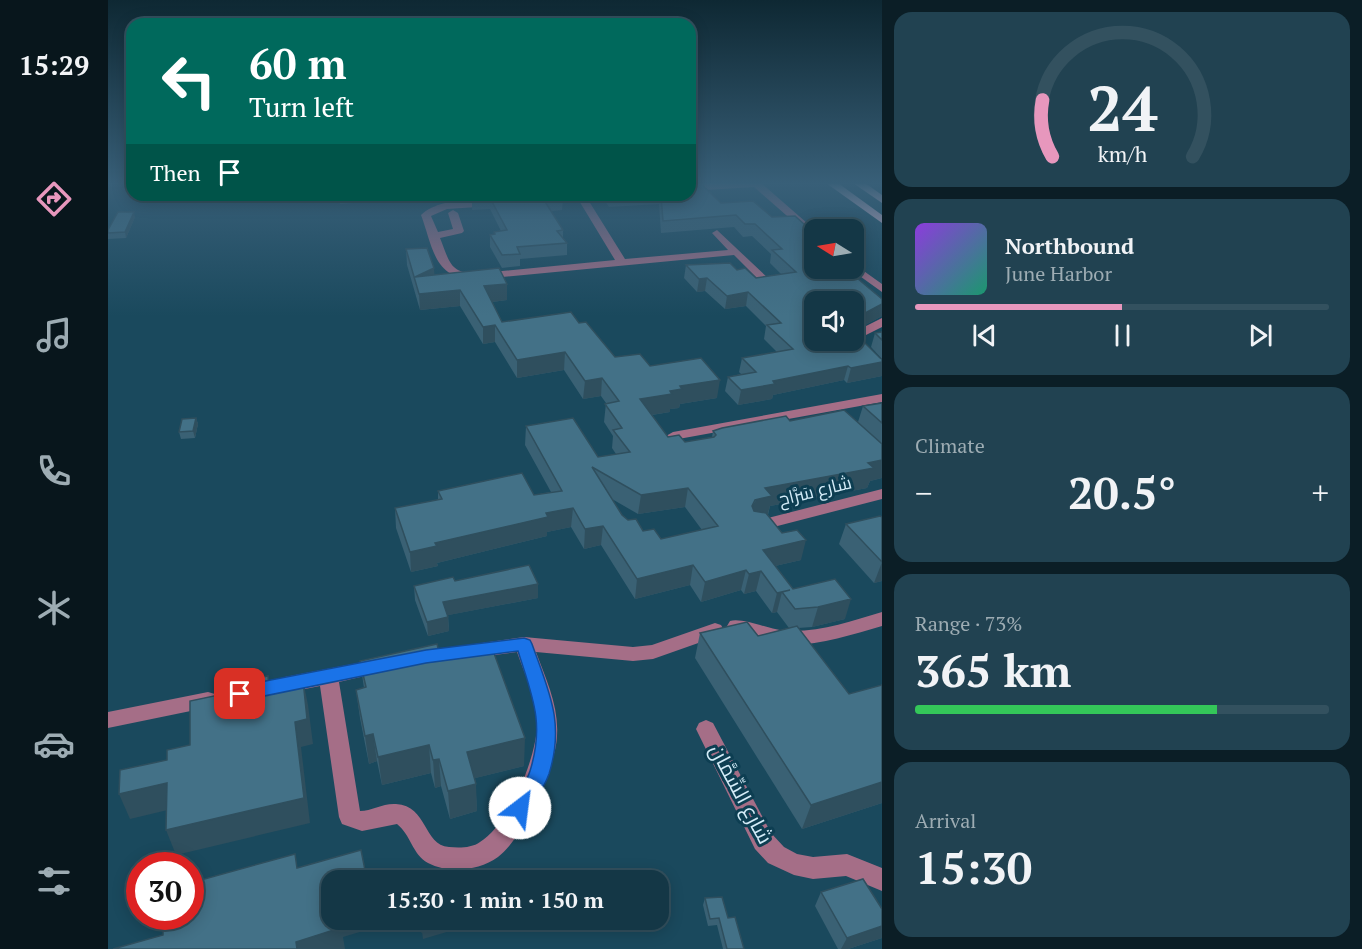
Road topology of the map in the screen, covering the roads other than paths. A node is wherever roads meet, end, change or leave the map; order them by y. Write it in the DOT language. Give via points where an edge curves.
graph roads {
  1 [pos="429,227"];
  2 [pos="458,227"];
  3 [pos="600,227"];
  4 [pos="717,232"];
  5 [pos="433,236"];
  6 [pos="737,252"];
  7 [pos="622,263"];
  8 [pos="864,275"];
  9 [pos="764,279"];
  10 [pos="882,289"];
  11 [pos="882,322"];
  12 [pos="864,333"];
  13 [pos="864,350"];
  14 [pos="882,368"];
  15 [pos="882,398"];
  16 [pos="829,409"];
  17 [pos="844,423"];
  18 [pos="673,436"];
  19 [pos="882,494"];
  20 [pos="758,526"];
  21 [pos="882,619"];
  22 [pos="524,644"];
  23 [pos="328,676"];
  24 [pos="270,688"];
  25 [pos="224,697"];
  26 [pos="108,720"];
  27 [pos="706,729"];
  28 [pos="882,879"];
  1 -- 5 [label="street"];
  2 -- 5 [label="street" via="459,231"];
  3 -- 7 [label="street"];
  4 -- 6 [label="street"];
  5 -- 7 [label="street" via="449,270 466,276"];
  6 -- 7 [label="street"];
  6 -- 9 [label="street"];
  8 -- 10 [label="street"];
  11 -- 12 [label="street"];
  13 -- 14 [label="street"];
  15 -- 16 [label="street"];
  16 -- 17 [label="street"];
  16 -- 18 [label="street"];
  19 -- 20 [label="street, شارع سَرَّاح"];
  21 -- 22 [label="street" via="795,638 777,638 739,627 722,628 653,652 633,654"];
  22 -- 23 [label="street"];
  22 -- 23 [label="street" via="547,721 543,761 532,788 497,843 478,855 454,859 435,854 420,842 410,820 400,814 363,822 350,817"];
  23 -- 24 [label="street"];
  25 -- 26 [label="street"];
  27 -- 28 [label="street, شارع السِّمَّان" via="763,841 776,855 813,868 847,865"];
}
